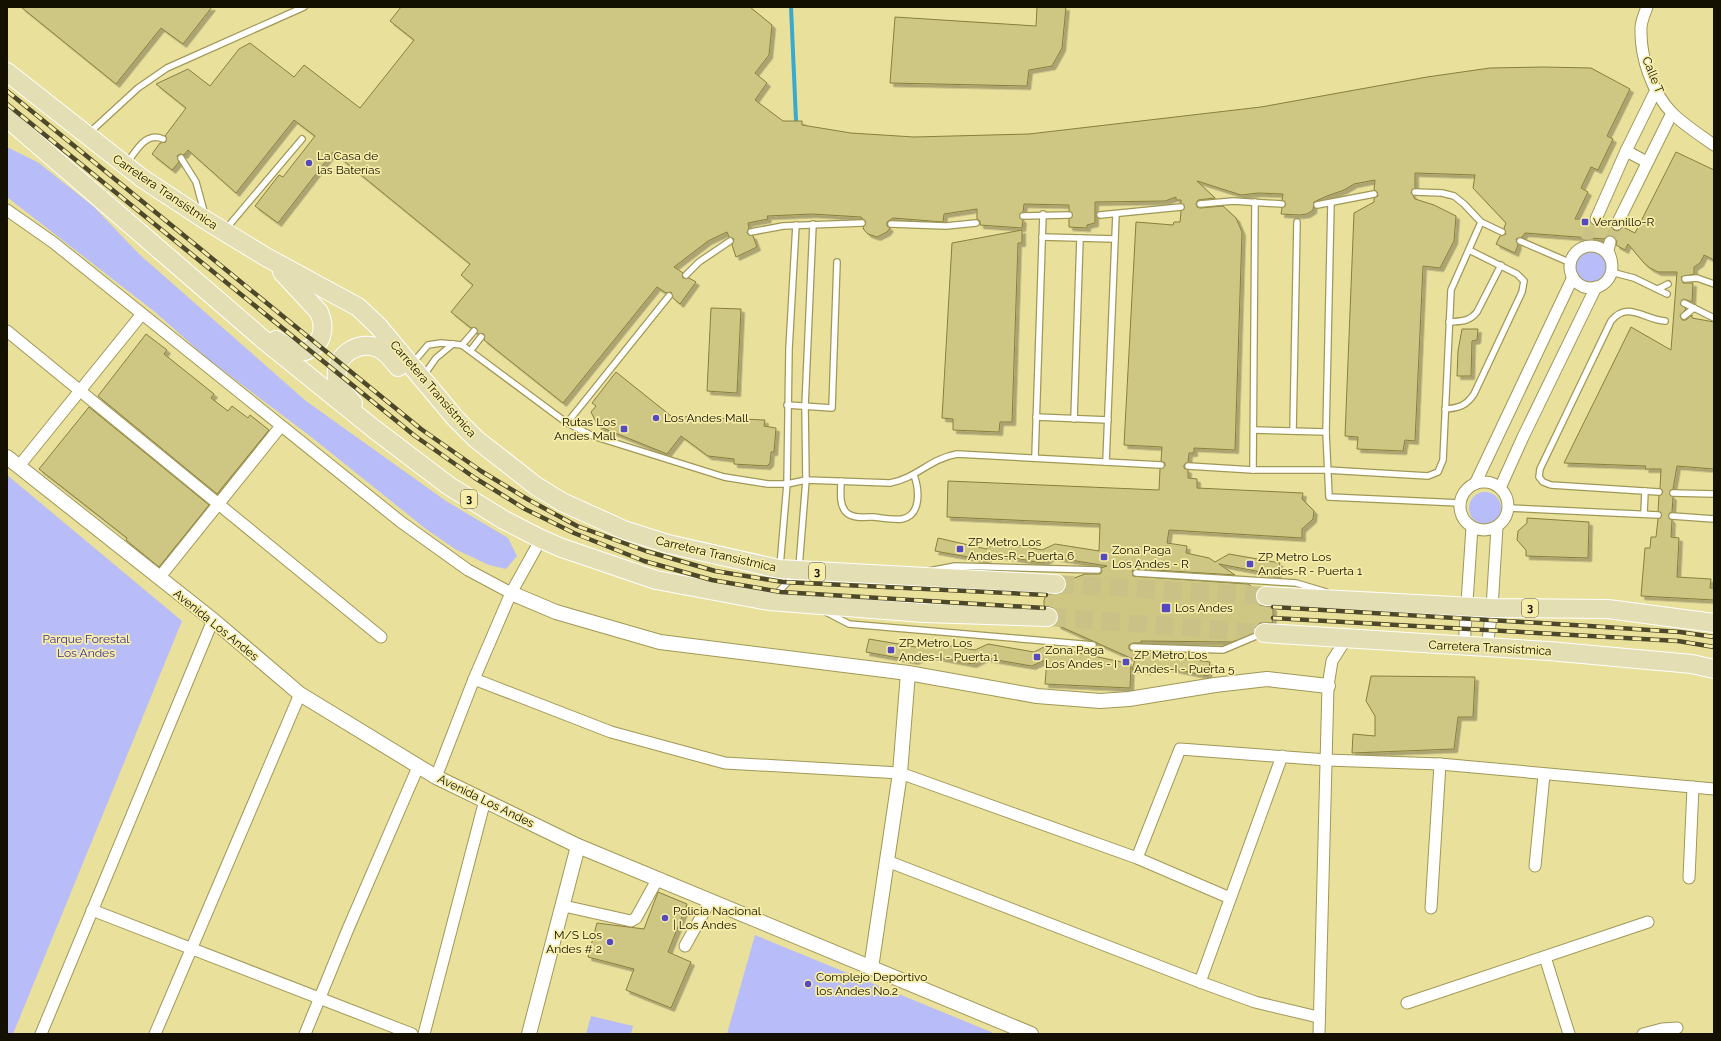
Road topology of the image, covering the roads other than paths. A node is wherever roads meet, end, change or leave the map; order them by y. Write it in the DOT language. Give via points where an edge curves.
graph roads {
  1 [pos="304,7"];
  2 [pos="1647,7"];
  3 [pos="7,72"];
  4 [pos="1656,90"];
  5 [pos="1672,113"];
  6 [pos="7,118"];
  7 [pos="86,135"];
  8 [pos="163,139"];
  9 [pos="302,139"];
  10 [pos="1714,145"];
  11 [pos="1626,151"];
  12 [pos="181,158"];
  13 [pos="1647,162"];
  14 [pos="124,166"];
  15 [pos="1415,192"];
  16 [pos="1374,194"];
  17 [pos="1255,202"];
  18 [pos="1331,203"];
  19 [pos="1200,204"];
  20 [pos="1282,204"];
  21 [pos="1317,205"];
  22 [pos="1181,207"];
  23 [pos="7,210"];
  24 [pos="1043,214"];
  25 [pos="1116,214"];
  26 [pos="1069,215"];
  27 [pos="1100,215"];
  28 [pos="1023,216"];
  29 [pos="1596,219"];
  30 [pos="207,221"];
  31 [pos="1297,222"];
  32 [pos="1481,222"];
  33 [pos="862,223"];
  34 [pos="976,223"];
  35 [pos="813,224"];
  36 [pos="891,224"];
  37 [pos="1617,224"];
  38 [pos="796,225"];
  39 [pos="224,231"];
  40 [pos="751,232"];
  41 [pos="1502,232"];
  42 [pos="1042,237"];
  43 [pos="1080,238"];
  44 [pos="1115,239"];
  45 [pos="730,241"];
  46 [pos="1520,241"];
  47 [pos="1610,242"];
  48 [pos="1469,250"];
  49 [pos="266,257"];
  50 [pos="1611,260"];
  51 [pos="837,262"];
  52 [pos="1570,264"];
  53 [pos="1501,265"];
  54 [pos="183,270"];
  55 [pos="1611,272"];
  56 [pos="686,275"];
  57 [pos="1572,277"];
  58 [pos="1685,279"];
  59 [pos="1668,284"];
  60 [pos="1714,284"];
  61 [pos="1596,287"];
  62 [pos="1658,289"];
  63 [pos="1667,294"];
  64 [pos="669,296"];
  65 [pos="1684,303"];
  66 [pos="1694,308"];
  67 [pos="142,314"];
  68 [pos="1684,316"];
  69 [pos="1714,318"];
  70 [pos="1665,321"];
  71 [pos="1448,322"];
  72 [pos="7,331"];
  73 [pos="474,331"];
  74 [pos="481,337"];
  75 [pos="453,344"];
  76 [pos="462,345"];
  77 [pos="471,350"];
  78 [pos="416,372"];
  79 [pos="81,391"];
  80 [pos="787,405"];
  81 [pos="805,406"];
  82 [pos="1445,409"];
  83 [pos="1036,417"];
  84 [pos="1074,419"];
  85 [pos="1108,420"];
  86 [pos="567,423"];
  87 [pos="281,426"];
  88 [pos="1254,430"];
  89 [pos="1293,431"];
  90 [pos="1326,432"];
  91 [pos="7,457"];
  92 [pos="1034,457"];
  93 [pos="1106,462"];
  94 [pos="1160,465"];
  95 [pos="19,466"];
  96 [pos="1188,466"];
  97 [pos="1253,470"];
  98 [pos="1327,470"];
  99 [pos="914,475"];
  100 [pos="806,480"];
  101 [pos="841,481"];
  102 [pos="532,482"];
  103 [pos="787,484"];
  104 [pos="1475,484"];
  105 [pos="449,486"];
  106 [pos="1500,488"];
  107 [pos="1645,491"];
  108 [pos="1659,492"];
  109 [pos="1673,493"];
  110 [pos="1714,494"];
  111 [pos="1460,503"];
  112 [pos="219,504"];
  113 [pos="1508,508"];
  114 [pos="1644,513"];
  115 [pos="1658,515"];
  116 [pos="1672,516"];
  117 [pos="1714,519"];
  118 [pos="1472,527"];
  119 [pos="1497,527"];
  120 [pos="540,539"];
  121 [pos="779,569"];
  122 [pos="1098,570"];
  123 [pos="799,571"];
  124 [pos="1136,572"];
  125 [pos="912,577"];
  126 [pos="159,578"];
  127 [pos="1056,584"];
  128 [pos="511,593"];
  129 [pos="1266,596"];
  130 [pos="1345,600"];
  131 [pos="769,601"];
  132 [pos="810,604"];
  133 [pos="1468,607"];
  134 [pos="1492,608"];
  135 [pos="1048,617"];
  136 [pos="213,620"];
  137 [pos="1714,623"];
  138 [pos="1264,633"];
  139 [pos="380,637"];
  140 [pos="1346,639"];
  141 [pos="1093,645"];
  142 [pos="1133,647"];
  143 [pos="1464,647"];
  144 [pos="1487,648"];
  145 [pos="1714,669"];
  146 [pos="908,673"];
  147 [pos="474,679"];
  148 [pos="1328,686"];
  149 [pos="300,694"];
  150 [pos="1282,756"];
  151 [pos="1327,760"];
  152 [pos="1440,764"];
  153 [pos="418,767"];
  154 [pos="900,773"];
  155 [pos="1544,775"];
  156 [pos="436,777"];
  157 [pos="1693,787"];
  158 [pos="1714,788"];
  159 [pos="485,800"];
  160 [pos="578,846"];
  161 [pos="1137,858"];
  162 [pos="887,861"];
  163 [pos="1535,866"];
  164 [pos="1689,878"];
  165 [pos="657,880"];
  166 [pos="1230,898"];
  167 [pos="710,902"];
  168 [pos="564,906"];
  169 [pos="1431,908"];
  170 [pos="92,910"];
  171 [pos="1648,922"];
  172 [pos="685,946"];
  173 [pos="190,949"];
  174 [pos="1545,956"];
  175 [pos="870,968"];
  176 [pos="1200,982"];
  177 [pos="320,998"];
  178 [pos="1407,1003"];
  179 [pos="1318,1017"];
  180 [pos="1678,1028"];
  181 [pos="41,1034"];
  182 [pos="155,1034"];
  183 [pos="305,1034"];
  184 [pos="412,1034"];
  185 [pos="424,1034"];
  186 [pos="529,1034"];
  187 [pos="1031,1034"];
  188 [pos="1318,1034"];
  189 [pos="1569,1034"];
  190 [pos="1643,1034"];
  1 -- 7 [label="lane" via="166,68 138,88"];
  2 -- 4 [label="street, Calle T" via="1641,26 1642,47"];
  3 -- 7 [label="main road, Carretera Transístmica / 3"];
  4 -- 5 [label="street, Calle T"];
  4 -- 11 [label="street"];
  5 -- 10 [label="street, Calle T"];
  5 -- 13 [label="street"];
  6 -- 54 [label="main road, 3"];
  7 -- 14 [label="main road, Carretera Transístmica / 3"];
  8 -- 14 [label="lane" via="152,137 146,140"];
  9 -- 39 [label="lane"];
  11 -- 13 [label="street"];
  11 -- 29 [label="street"];
  12 -- 30 [label="lane" via="196,182"];
  13 -- 37 [label="street"];
  14 -- 30 [label="main road, Carretera Transístmica / 3"];
  15 -- 32 [label="lane" via="1454,196"];
  16 -- 18 [label="lane"];
  17 -- 19 [label="lane" via="1220,201"];
  17 -- 20 [label="lane"];
  17 -- 88 [label="lane"];
  18 -- 21 [label="lane"];
  18 -- 90 [label="lane"];
  22 -- 25 [label="lane"];
  23 -- 67 [label="street" via="54,243"];
  24 -- 26 [label="lane"];
  24 -- 28 [label="lane"];
  24 -- 42 [label="lane"];
  25 -- 27 [label="lane"];
  25 -- 44 [label="lane"];
  30 -- 39 [label="main road, Carretera Transístmica / 3"];
  31 -- 89 [label="lane"];
  32 -- 41 [label="lane"];
  32 -- 48 [label="lane"];
  33 -- 35 [label="lane"];
  34 -- 36 [label="lane" via="946,226"];
  35 -- 38 [label="lane"];
  35 -- 81 [label="lane"];
  38 -- 40 [label="lane"];
  38 -- 80 [label="lane"];
  39 -- 49 [label="main road, Carretera Transístmica / 3"];
  42 -- 43 [label="lane"];
  42 -- 83 [label="lane"];
  43 -- 44 [label="lane"];
  43 -- 84 [label="lane"];
  44 -- 85 [label="lane"];
  45 -- 56 [label="lane" via="699,262"];
  46 -- 52 [label="lane"];
  47 -- 50 [label="street" via="1608,250"];
  48 -- 53 [label="lane"];
  48 -- 71 [label="lane" via="1451,290"];
  49 -- 54 [label="main road" via="313,304 322,319 321,338 310,350 300,351 282,344"];
  49 -- 78 [label="main road, Carretera Transístmica / 3" via="358,307 378,326"];
  50 -- 52 [label="street" via="1608,254 1585,244"];
  50 -- 55 [label="street"];
  51 -- 81 [label="lane" via="832,408"];
  52 -- 57 [label="street"];
  53 -- 71 [label="lane" via="1472,318"];
  53 -- 82 [label="lane" via="1517,274 1524,282 1522,292 1474,394 1468,403 1459,408"];
  54 -- 105 [label="main road, 3" via="265,341"];
  55 -- 61 [label="street" via="1603,284"];
  55 -- 62 [label="lane" via="1634,278"];
  57 -- 61 [label="street" via="1582,286"];
  57 -- 104 [label="street"];
  58 -- 60 [label="lane" via="1697,278"];
  59 -- 62 [label="lane"];
  61 -- 106 [label="street"];
  62 -- 63 [label="lane"];
  64 -- 86 [label="lane"];
  65 -- 66 [label="lane"];
  66 -- 68 [label="lane"];
  66 -- 69 [label="lane"];
  67 -- 79 [label="street"];
  67 -- 87 [label="street"];
  70 -- 107 [label="lane" via="1648,318 1633,311 1617,314 1540,469 1539,477 1551,485"];
  71 -- 82 [label="lane"];
  72 -- 79 [label="street"];
  73 -- 76 [label="lane"];
  74 -- 77 [label="lane"];
  75 -- 76 [label="lane"];
  75 -- 78 [label="lane"];
  75 -- 78 [label="lane" via="428,345"];
  76 -- 77 [label="lane"];
  77 -- 86 [label="lane"];
  78 -- 102 [label="main road, Carretera Transístmica / 3" via="476,439"];
  79 -- 95 [label="street"];
  79 -- 112 [label="street"];
  80 -- 81 [label="lane"];
  80 -- 103 [label="lane"];
  81 -- 100 [label="lane"];
  82 -- 98 [label="lane" via="1443,460 1438,472 1428,476"];
  83 -- 84 [label="lane"];
  83 -- 92 [label="lane"];
  84 -- 85 [label="lane"];
  85 -- 93 [label="lane"];
  86 -- 103 [label="lane" via="593,436 724,477 768,484"];
  87 -- 112 [label="street"];
  87 -- 128 [label="street" via="401,522 468,570"];
  88 -- 89 [label="lane"];
  88 -- 97 [label="lane"];
  89 -- 90 [label="lane"];
  90 -- 98 [label="lane"];
  91 -- 95 [label="street, Avenida Los Andes"];
  92 -- 93 [label="lane"];
  92 -- 99 [label="lane" via="957,454 943,456"];
  93 -- 94 [label="lane"];
  95 -- 126 [label="street, Avenida Los Andes"];
  96 -- 97 [label="lane"];
  97 -- 98 [label="lane"];
  98 -- 111 [label="lane" via="1329,496"];
  99 -- 101 [label="lane" via="890,483"];
  99 -- 101 [label="lane" via="918,492 917,506 911,514 902,519 854,516 846,512 841,504"];
  100 -- 101 [label="lane"];
  100 -- 103 [label="lane"];
  100 -- 123 [label="lane"];
  102 -- 105 [label="main road" via="482,454 455,433 383,351 363,345 348,352 338,364 337,370 342,391"];
  102 -- 121 [label="main road, Carretera Transístmica / 3" via="562,502 624,530 668,544"];
  103 -- 121 [label="lane"];
  104 -- 106 [label="street" via="1488,482"];
  104 -- 111 [label="street" via="1468,489"];
  105 -- 120 [label="main road, 3"];
  106 -- 113 [label="street" via="1507,497"];
  107 -- 108 [label="lane"];
  107 -- 114 [label="lane"];
  109 -- 110 [label="lane"];
  111 -- 118 [label="street" via="1462,517"];
  112 -- 126 [label="street"];
  112 -- 139 [label="street"];
  113 -- 114 [label="lane"];
  113 -- 119 [label="street" via="1507,515"];
  114 -- 115 [label="lane"];
  116 -- 117 [label="lane"];
  118 -- 119 [label="street" via="1484,531"];
  118 -- 133 [label="street"];
  119 -- 134 [label="street"];
  120 -- 128 [label="street"];
  120 -- 131 [label="main road, 3" via="656,580"];
  121 -- 123 [label="main road, Carretera Transístmica / 3"];
  122 -- 125 [label="lane" via="955,566 934,568"];
  123 -- 125 [label="main road, Carretera Transístmica / 3"];
  123 -- 131 [label="lane"];
  124 -- 130 [label="lane" via="1296,583"];
  125 -- 127 [label="main road, Carretera Transístmica / 3"];
  126 -- 136 [label="street, Avenida Los Andes"];
  128 -- 146 [label="street" via="556,612 660,642"];
  128 -- 147 [label="street"];
  129 -- 130 [label="main road, 3"];
  130 -- 133 [label="main road, 3"];
  131 -- 132 [label="main road, 3"];
  132 -- 135 [label="main road, 3" via="924,613"];
  132 -- 141 [label="lane" via="849,624"];
  133 -- 134 [label="main road, 3"];
  133 -- 143 [label="street"];
  134 -- 137 [label="main road, 3" via="1608,609"];
  134 -- 144 [label="street"];
  136 -- 149 [label="street, Avenida Los Andes"];
  136 -- 170 [label="street"];
  138 -- 140 [label="main road, Carretera Transístmica"];
  138 -- 142 [label="lane" via="1223,650"];
  140 -- 143 [label="main road, Carretera Transístmica"];
  140 -- 148 [label="street" via="1332,661"];
  143 -- 144 [label="main road, Carretera Transístmica"];
  144 -- 145 [label="main road, Carretera Transístmica" via="1692,664"];
  146 -- 148 [label="street" via="1011,693 1100,702 1267,678"];
  146 -- 154 [label="street"];
  147 -- 154 [label="street" via="612,732 725,763"];
  147 -- 156 [label="street"];
  148 -- 151 [label="street"];
  149 -- 153 [label="street, Avenida Los Andes"];
  149 -- 173 [label="street"];
  150 -- 151 [label="street"];
  150 -- 161 [label="street" via="1180,749"];
  150 -- 166 [label="street"];
  151 -- 152 [label="street"];
  151 -- 179 [label="street"];
  152 -- 155 [label="street"];
  152 -- 169 [label="street"];
  153 -- 156 [label="street, Avenida Los Andes"];
  153 -- 177 [label="street"];
  154 -- 161 [label="street"];
  154 -- 162 [label="street"];
  155 -- 157 [label="street"];
  155 -- 163 [label="street"];
  156 -- 159 [label="street, Avenida Los Andes"];
  157 -- 158 [label="street"];
  157 -- 164 [label="street"];
  159 -- 160 [label="street, Avenida Los Andes"];
  159 -- 185 [label="street"];
  160 -- 165 [label="street, Avenida Los Andes"];
  160 -- 168 [label="street"];
  161 -- 166 [label="street"];
  162 -- 175 [label="street"];
  162 -- 176 [label="street"];
  165 -- 167 [label="street, Avenida Los Andes"];
  165 -- 168 [label="street" via="636,918 631,921"];
  166 -- 176 [label="street"];
  167 -- 172 [label="street"];
  167 -- 175 [label="street, Avenida Los Andes"];
  168 -- 186 [label="street"];
  170 -- 173 [label="street"];
  170 -- 181 [label="street"];
  171 -- 174 [label="street"];
  173 -- 177 [label="street"];
  173 -- 182 [label="street"];
  174 -- 178 [label="street"];
  174 -- 189 [label="street"];
  175 -- 187 [label="street, Avenida Los Andes"];
  176 -- 179 [label="street" via="1255,1002"];
  177 -- 183 [label="street"];
  177 -- 184 [label="street"];
  179 -- 188 [label="street"];
  180 -- 190 [label="street"];
}
